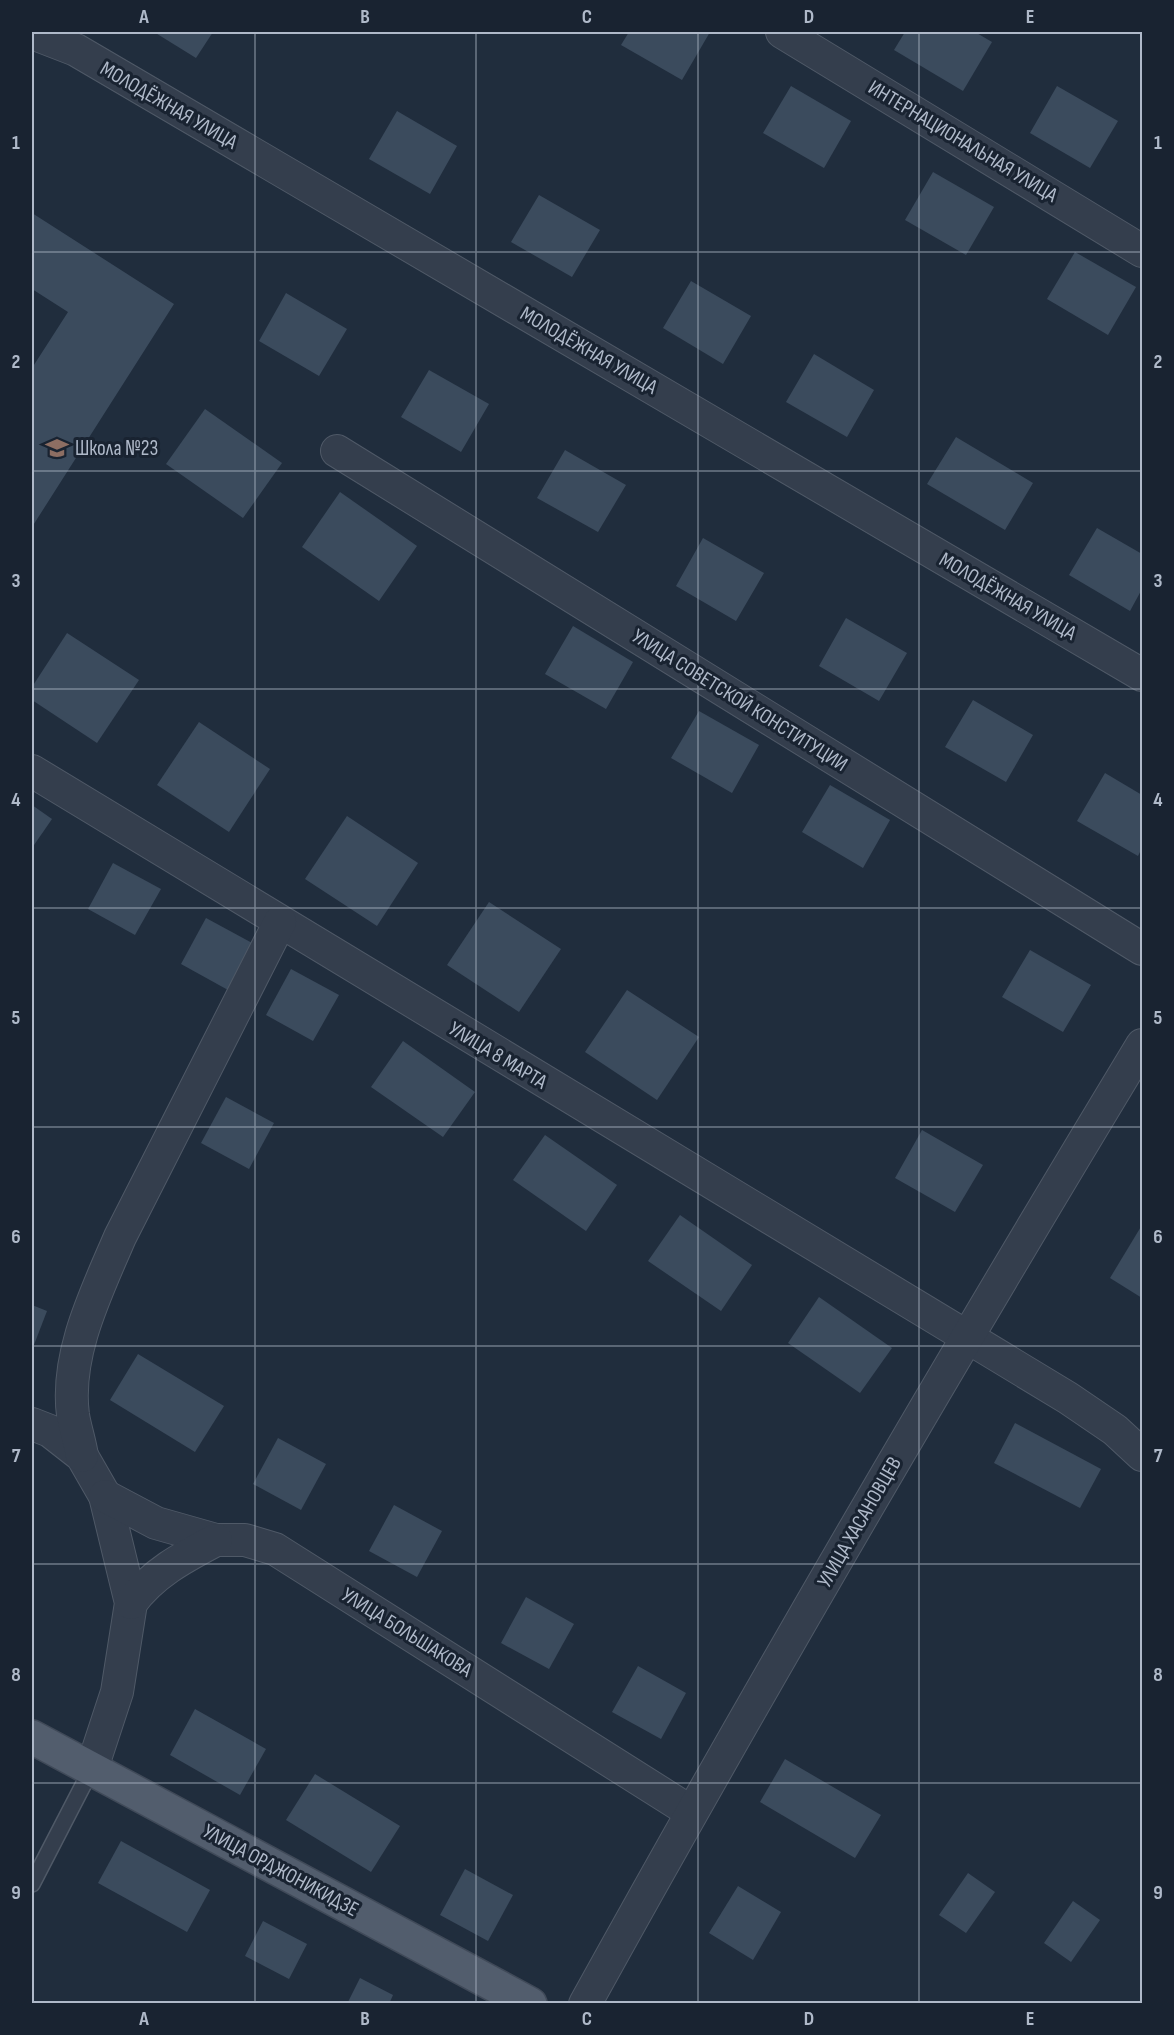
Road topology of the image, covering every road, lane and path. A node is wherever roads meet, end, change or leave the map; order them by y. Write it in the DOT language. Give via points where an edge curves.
graph roads {
  1 [pos="782,32"];
  2 [pos="32,33"];
  3 [pos="1143,251"];
  4 [pos="337,451"];
  5 [pos="1143,675"];
  6 [pos="32,771"];
  7 [pos="280,922"];
  8 [pos="1143,949"];
  9 [pos="1143,1045"];
  10 [pos="965,1338"];
  11 [pos="32,1424"];
  12 [pos="1143,1455"];
  13 [pos="82,1456"];
  14 [pos="105,1496"];
  15 [pos="216,1540"];
  16 [pos="132,1603"];
  17 [pos="32,1737"];
  18 [pos="92,1768"];
  19 [pos="691,1812"];
  20 [pos="32,1884"];
  21 [pos="530,2004"];
  22 [pos="585,2004"];
  1 -- 3 [label="street, ИНТЕРНАЦИОНАЛЬНАЯ УЛИЦА" via="813,44"];
  2 -- 5 [label="street, МОЛОДЁЖНАЯ УЛИЦА" via="76,50"];
  4 -- 8 [label="street, УЛИЦА СОВЕТСКОЙ КОНСТИТУЦИИ"];
  6 -- 7 [label="street, УЛИЦА 8 МАРТА"];
  7 -- 10 [label="street, УЛИЦА 8 МАРТА"];
  7 -- 13 [label="street" via="101,1282 83,1331 74,1376 73,1414"];
  9 -- 10 [label="street, УЛИЦА ХАСАНОВЦЕВ"];
  10 -- 12 [label="street, УЛИЦА 8 МАРТА" via="1077,1405 1115,1430"];
  10 -- 19 [label="street, УЛИЦА ХАСАНОВЦЕВ"];
  11 -- 13 [label="street" via="50,1431"];
  13 -- 14 [label="street"];
  14 -- 15 [label="street, УЛИЦА БОЛЬШАКОВА" via="156,1523"];
  14 -- 16 [label="street"];
  15 -- 16 [label="street" via="145,1584"];
  15 -- 19 [label="street, УЛИЦА БОЛЬШАКОВА" via="244,1540 275,1549"];
  16 -- 18 [label="street" via="117,1692"];
  17 -- 18 [label="main road, УЛИЦА ОРДЖОНИКИДЗЕ"];
  18 -- 20 [label="lane"];
  18 -- 21 [label="main road, УЛИЦА ОРДЖОНИКИДЗЕ"];
  19 -- 22 [label="street, УЛИЦА ХАСАНОВЦЕВ"];
}
